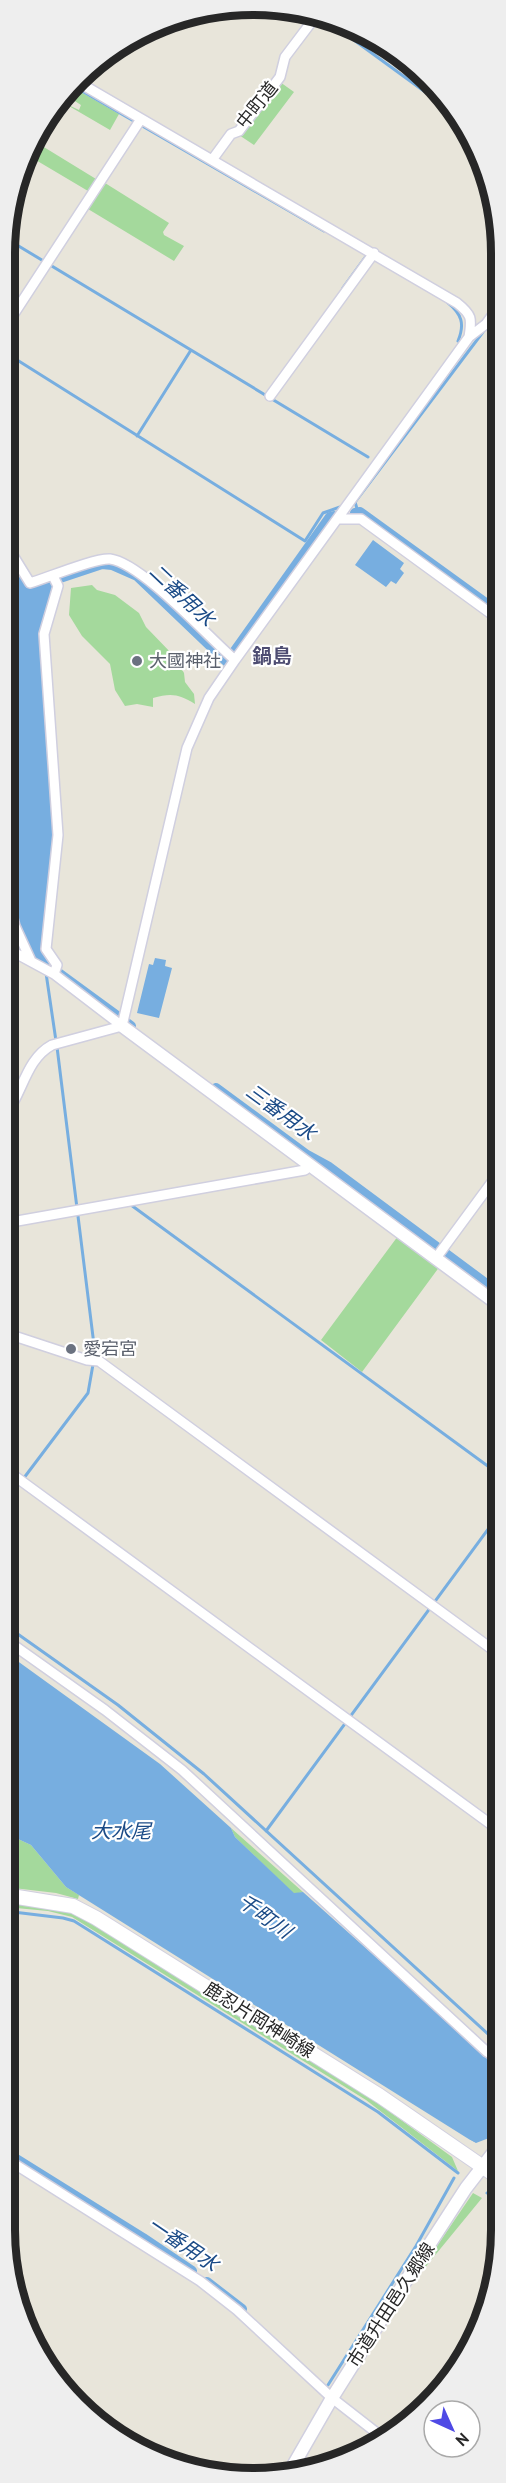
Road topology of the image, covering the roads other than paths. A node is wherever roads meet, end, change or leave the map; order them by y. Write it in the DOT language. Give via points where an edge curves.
graph roads {
  1 [pos="312,22"];
  2 [pos="84,86"];
  3 [pos="139,122"];
  4 [pos="212,160"];
  5 [pos="374,253"];
  6 [pos="15,312"];
  7 [pos="491,317"];
  8 [pos="470,337"];
  9 [pos="270,396"];
  10 [pos="338,519"];
  11 [pos="15,559"];
  12 [pos="56,579"];
  13 [pos="491,614"];
  14 [pos="231,657"];
  15 [pos="15,926"];
  16 [pos="15,953"];
  17 [pos="31,962"];
  18 [pos="51,970"];
  19 [pos="122,1021"];
  20 [pos="15,1096"];
  21 [pos="311,1165"];
  22 [pos="491,1183"];
  23 [pos="15,1222"];
  24 [pos="436,1258"];
  25 [pos="491,1299"];
  26 [pos="15,1336"];
  27 [pos="15,1477"];
  28 [pos="15,1646"];
  29 [pos="491,1648"];
  30 [pos="491,1824"];
  31 [pos="15,1896"];
  32 [pos="491,2054"];
  33 [pos="491,2156"];
  34 [pos="486,2162"];
  35 [pos="15,2164"];
  36 [pos="491,2168"];
  37 [pos="332,2398"];
  38 [pos="377,2433"];
  39 [pos="294,2464"];
  1 -- 4 [label="street, 中町道" via="280,76"];
  2 -- 3 [label="street"];
  3 -- 4 [label="street"];
  3 -- 6 [label="street"];
  4 -- 5 [label="street"];
  5 -- 8 [label="street" via="469,313"];
  5 -- 9 [label="street"];
  7 -- 8 [label="street"];
  8 -- 10 [label="street"];
  10 -- 13 [label="street" via="361,519"];
  10 -- 14 [label="street"];
  11 -- 12 [label="street" via="30,583"];
  12 -- 14 [label="street" via="81,565 110,559 124,565 150,581"];
  12 -- 18 [label="street" via="44,634 58,835 46,949 57,965"];
  14 -- 19 [label="street" via="198,718 187,748"];
  15 -- 17 [label="street"];
  16 -- 17 [label="street"];
  17 -- 18 [label="street"];
  18 -- 19 [label="street"];
  19 -- 20 [label="street" via="56,1044 39,1054"];
  19 -- 21 [label="street"];
  21 -- 23 [label="street" via="305,1170"];
  21 -- 24 [label="street"];
  22 -- 24 [label="street"];
  24 -- 25 [label="street"];
  26 -- 29 [label="street" via="99,1361"];
  27 -- 30 [label="street"];
  28 -- 32 [label="street" via="182,1770"];
  31 -- 34 [label="main road, 鹿忍片岡神崎線" via="55,1901 96,1918"];
  33 -- 34 [label="street, 市道升田邑久郷線"];
  34 -- 36 [label="main road, 鹿忍片岡神崎線"];
  34 -- 37 [label="street, 市道升田邑久郷線"];
  35 -- 37 [label="street" via="200,2281"];
  37 -- 38 [label="street"];
  37 -- 39 [label="street, 市道升田邑久郷線"];
}
